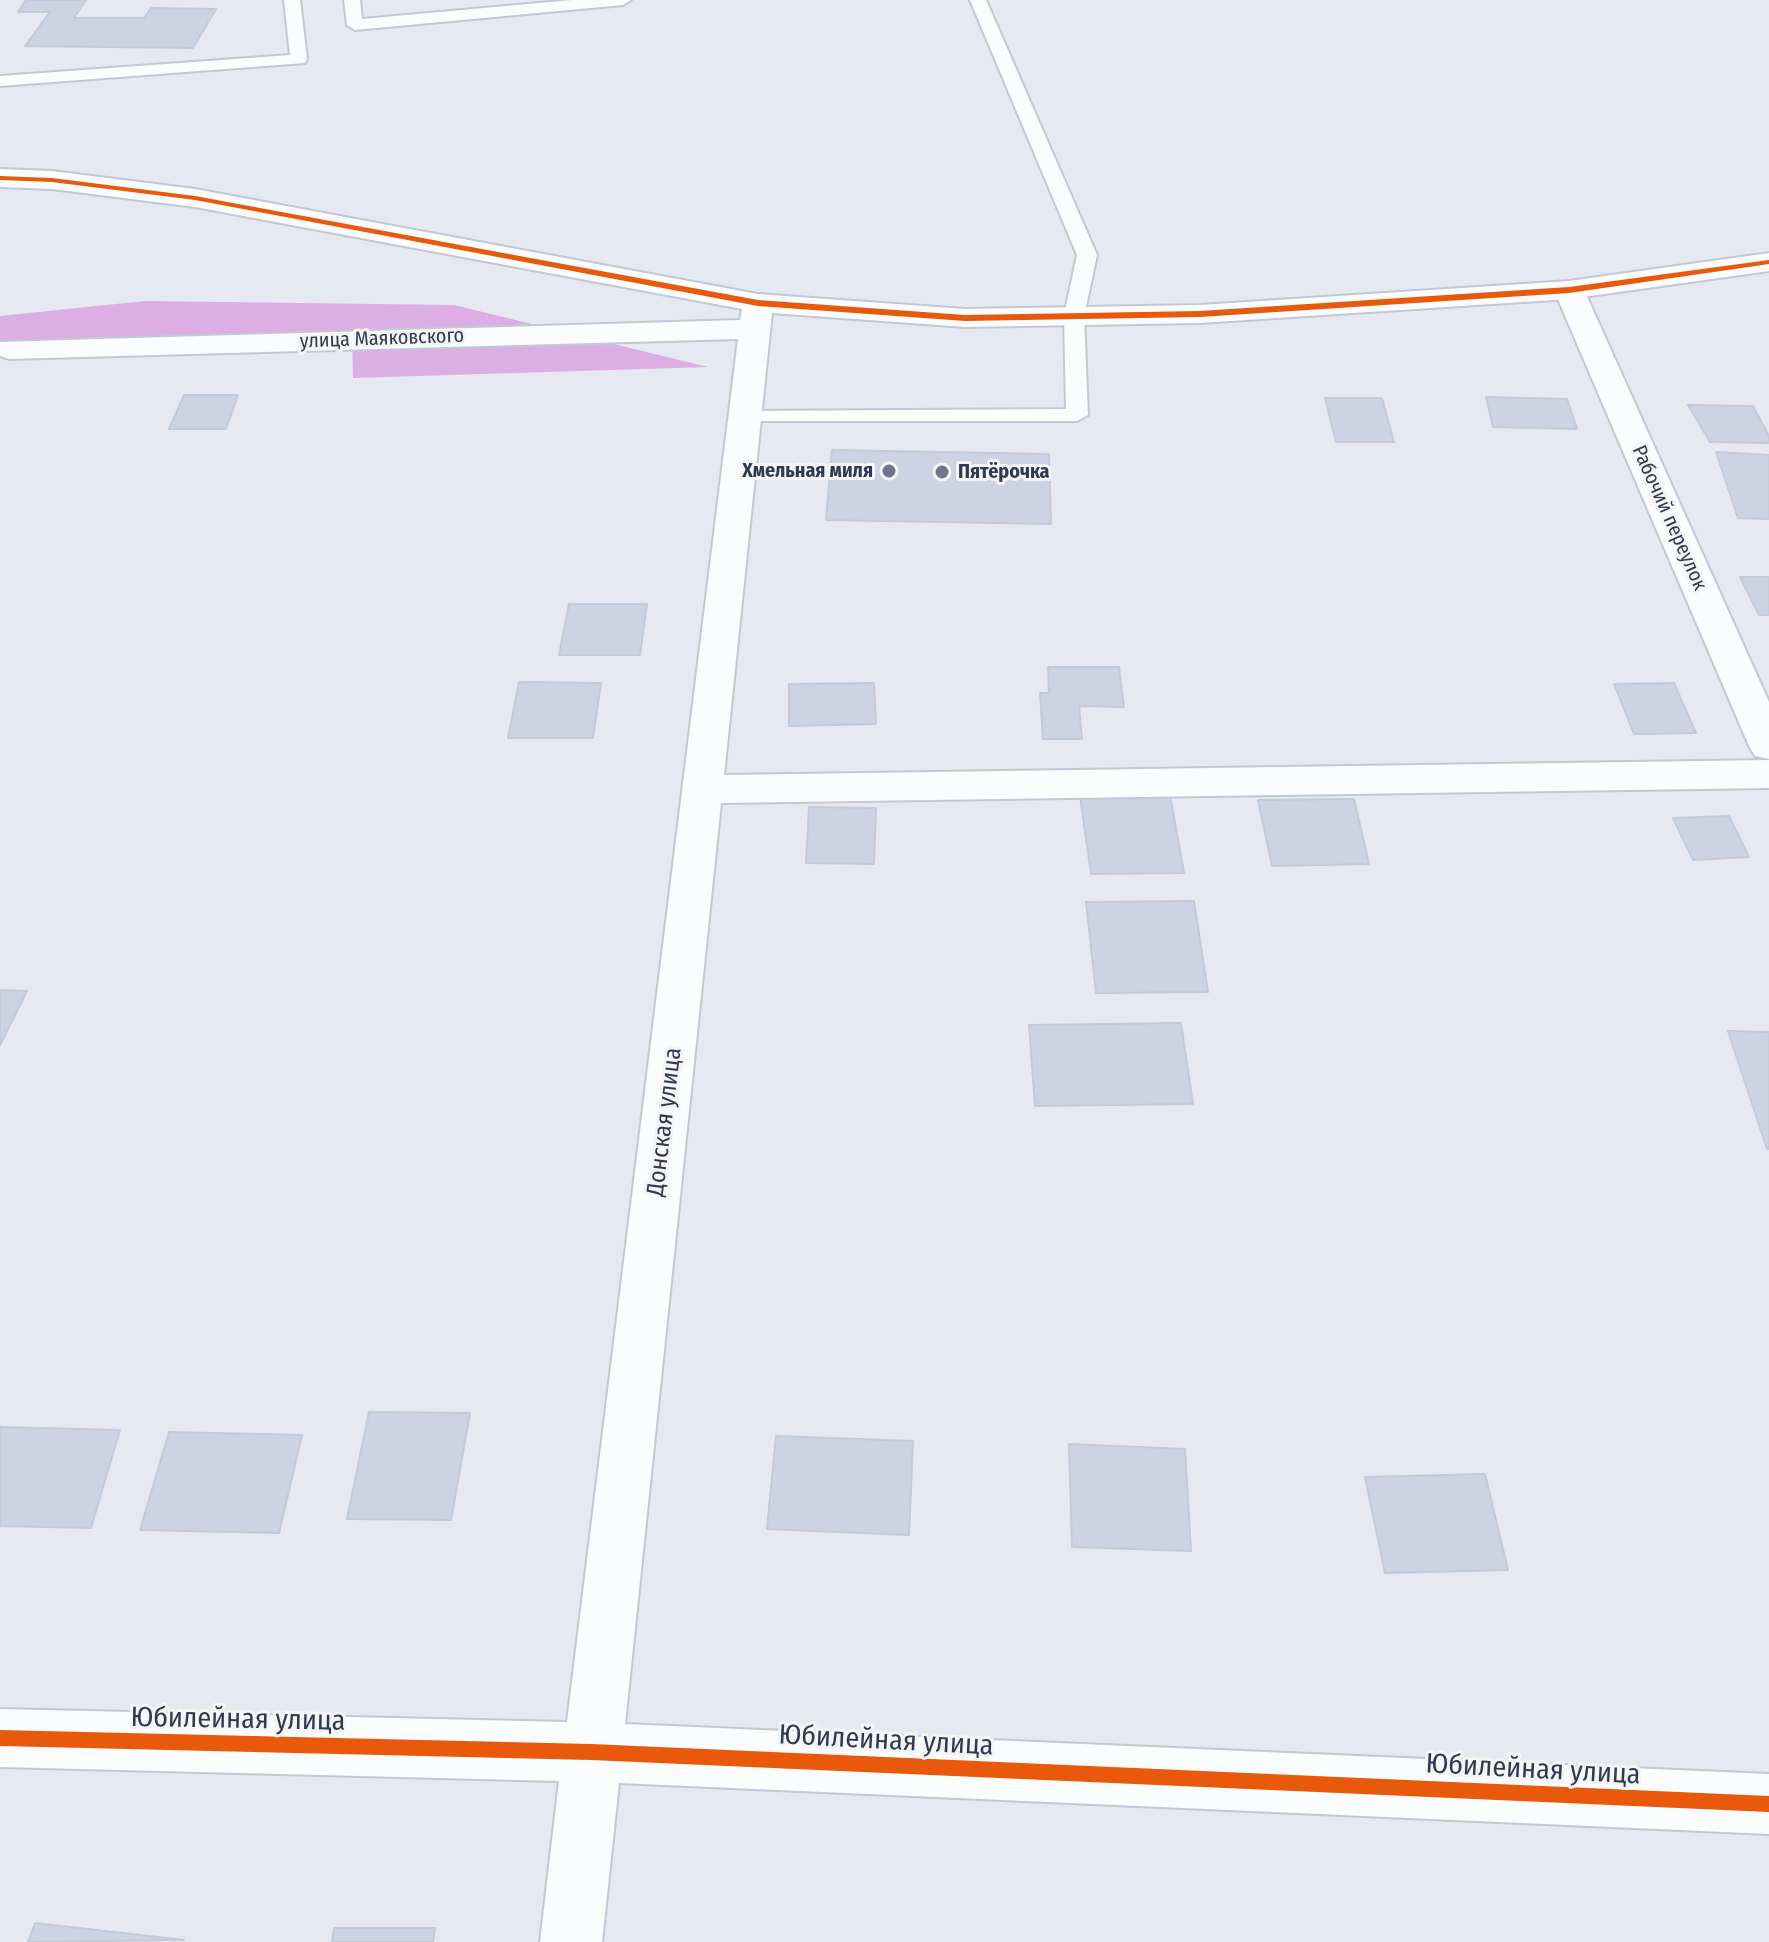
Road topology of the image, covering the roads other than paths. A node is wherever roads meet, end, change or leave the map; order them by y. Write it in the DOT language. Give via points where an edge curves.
graph roads {
  1 [pos="292,0"];
  2 [pos="352,0"];
  3 [pos="623,0"];
  4 [pos="978,0"];
  5 [pos="0,81"];
  6 [pos="0,178"];
  7 [pos="1769,262"];
  8 [pos="1569,290"];
  9 [pos="756,316"];
  10 [pos="1074,316"];
  11 [pos="10,349"];
  12 [pos="744,417"];
  13 [pos="1769,746"];
  14 [pos="1769,774"];
  15 [pos="704,789"];
  16 [pos="0,1738"];
  17 [pos="591,1752"];
  18 [pos="1769,1804"];
  19 [pos="571,1942"];
  1 -- 5 [label="lane" via="299,59"];
  2 -- 3 [label="lane" via="355,25"];
  4 -- 10 [label="lane" via="1087,255"];
  6 -- 9 [label="street" via="195,198"];
  7 -- 8 [label="street"];
  8 -- 10 [label="street" via="1200,314"];
  8 -- 13 [label="street, Рабочий переулок"];
  9 -- 10 [label="street"];
  9 -- 11 [label="street, улица Маяковского"];
  9 -- 12 [label="street, Донская улица"];
  10 -- 12 [label="lane" via="1077,415"];
  12 -- 15 [label="street, Донская улица"];
  14 -- 15 [label="street"];
  15 -- 17 [label="street, Донская улица"];
  16 -- 17 [label="street, Юбилейная улица"];
  17 -- 18 [label="street, Юбилейная улица"];
  17 -- 19 [label="street, Донская улица"];
}
